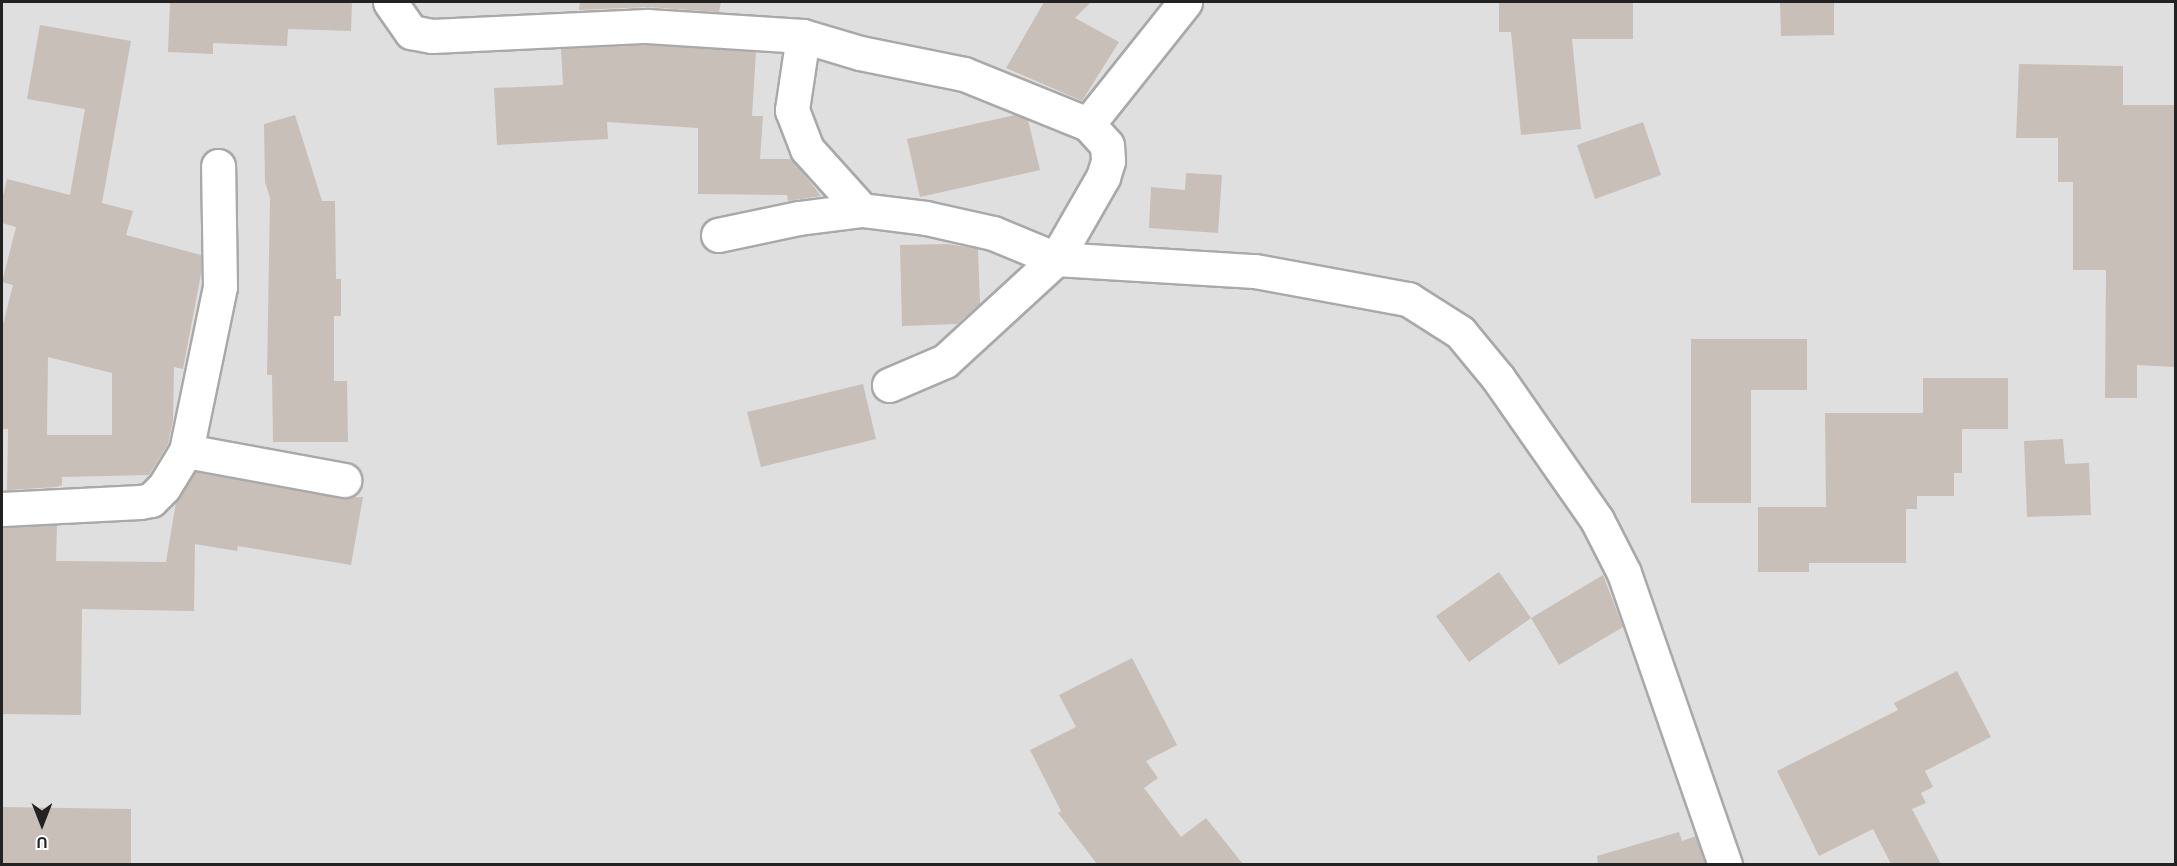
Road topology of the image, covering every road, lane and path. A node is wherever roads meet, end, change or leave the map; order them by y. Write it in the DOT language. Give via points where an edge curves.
graph roads {
  1 [pos="390,2"];
  2 [pos="1185,2"];
  3 [pos="803,36"];
  4 [pos="1088,124"];
  5 [pos="218,166"];
  6 [pos="862,210"];
  7 [pos="718,235"];
  8 [pos="1056,259"];
  9 [pos="890,385"];
  10 [pos="186,451"];
  11 [pos="344,480"];
  12 [pos="2,509"];
  13 [pos="1725,864"];
  1 -- 3 [label="street" via="411,32 432,36 647,26"];
  2 -- 4 [label="street"];
  3 -- 4 [label="street" via="860,53 964,74"];
  3 -- 6 [label="street" via="792,110 807,149"];
  4 -- 8 [label="street" via="1107,144 1108,161 1103,177"];
  5 -- 10 [label="street" via="220,288"];
  6 -- 7 [label="street"];
  6 -- 8 [label="street" via="926,218 993,233"];
  8 -- 9 [label="street" via="945,361"];
  8 -- 13 [label="street" via="1255,271 1343,285 1408,299 1460,332 1498,378 1597,520 1624,573"];
  10 -- 11 [label="street"];
  10 -- 12 [label="street" via="151,500"];
}
